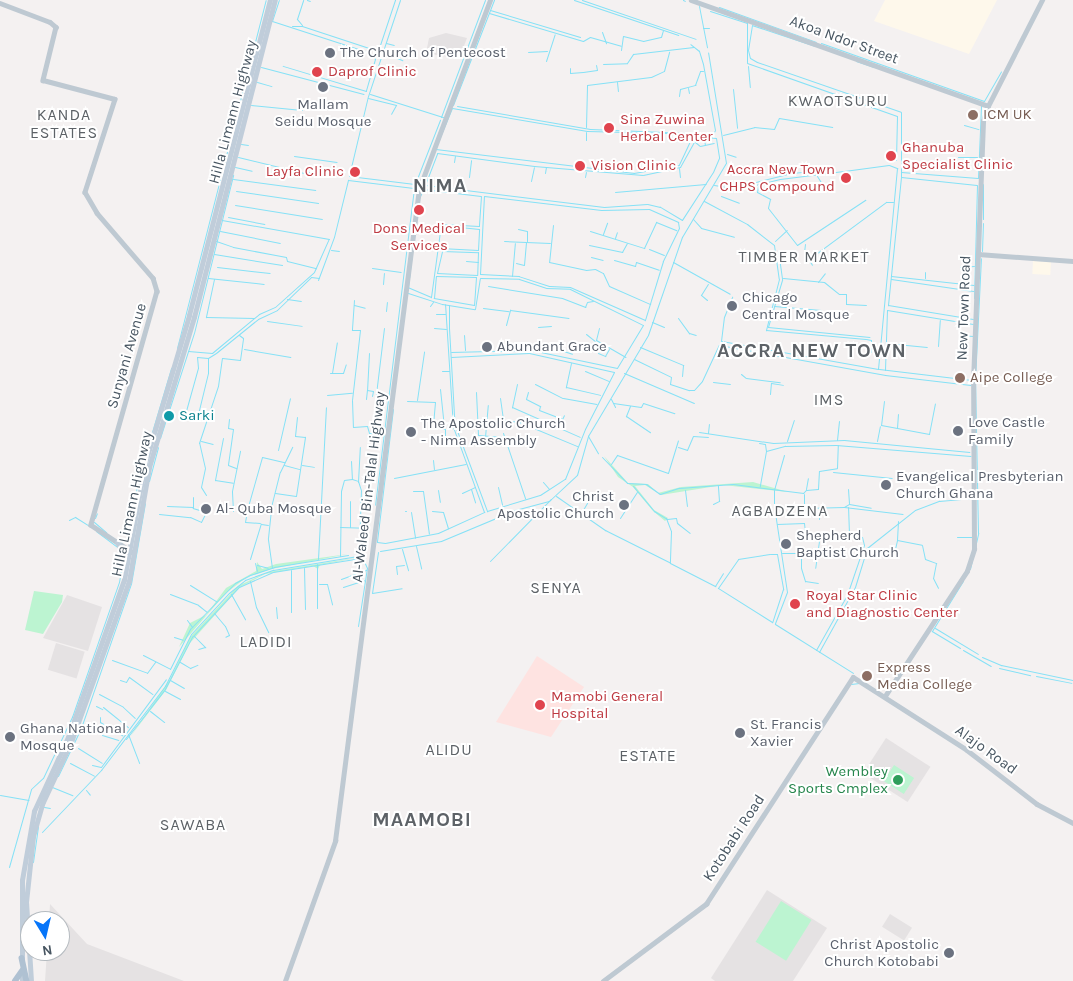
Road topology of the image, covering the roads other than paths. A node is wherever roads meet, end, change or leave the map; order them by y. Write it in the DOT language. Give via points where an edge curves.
graph roads {
  1 [pos="270,0"];
  2 [pos="275,0"];
  3 [pos="490,0"];
  4 [pos="1042,0"];
  5 [pos="693,1"];
  6 [pos="0,3"];
  7 [pos="988,106"];
  8 [pos="978,254"];
  9 [pos="1073,261"];
  10 [pos="133,538"];
  11 [pos="117,542"];
  12 [pos="131,551"];
  13 [pos="134,560"];
  14 [pos="128,564"];
  15 [pos="853,677"];
  16 [pos="885,696"];
  17 [pos="1073,823"];
  18 [pos="22,911"];
  19 [pos="22,961"];
  20 [pos="23,961"];
  21 [pos="22,971"];
  22 [pos="15,981"];
  23 [pos="22,981"];
  24 [pos="27,981"];
  25 [pos="31,981"];
  26 [pos="285,981"];
  27 [pos="603,981"];
  1 -- 10 [label="main road, Hilla Limann Highway" via="189,315 145,463"];
  2 -- 13 [label="main road, Hilla Limann Highway" via="194,317 149,467"];
  3 -- 26 [label="street, Al-Waleed Bin-Talal Highway" via="419,188 335,841"];
  4 -- 7 [label="street, New Town Road"];
  5 -- 7 [label="street, Akoa Ndor Street"];
  6 -- 11 [label="street, Sunyani Avenue" via="56,27 43,80 115,99 85,192 97,213 153,278 157,291 91,524"];
  7 -- 8 [label="street, New Town Road" via="982,130"];
  8 -- 9 [label="street"];
  8 -- 16 [label="street, New Town Road" via="973,382 974,549 967,571"];
  10 -- 11 [label="main road"];
  10 -- 12 [label="main road, Hilla Limann Highway"];
  11 -- 12 [label="street"];
  11 -- 14 [label="main road" via="124,550"];
  12 -- 13 [label="street"];
  12 -- 14 [label="main road, Hilla Limann Highway"];
  13 -- 25 [label="main road, Hilla Limann Highway" via="96,674 46,793 33,836 26,902"];
  14 -- 18 [label="main road, Hilla Limann Highway" via="68,736 32,817 22,880"];
  15 -- 16 [label="street, Alajo Road"];
  15 -- 27 [label="street, Kotobabi Road" via="706,904"];
  16 -- 17 [label="street, Alajo Road" via="981,760 1037,804"];
  19 -- 21 [label="main road, Hilla Limann Highway"];
  20 -- 24 [label="main road"];
  21 -- 22 [label="main road"];
  21 -- 23 [label="main road, Hilla Limann Highway"];
}
